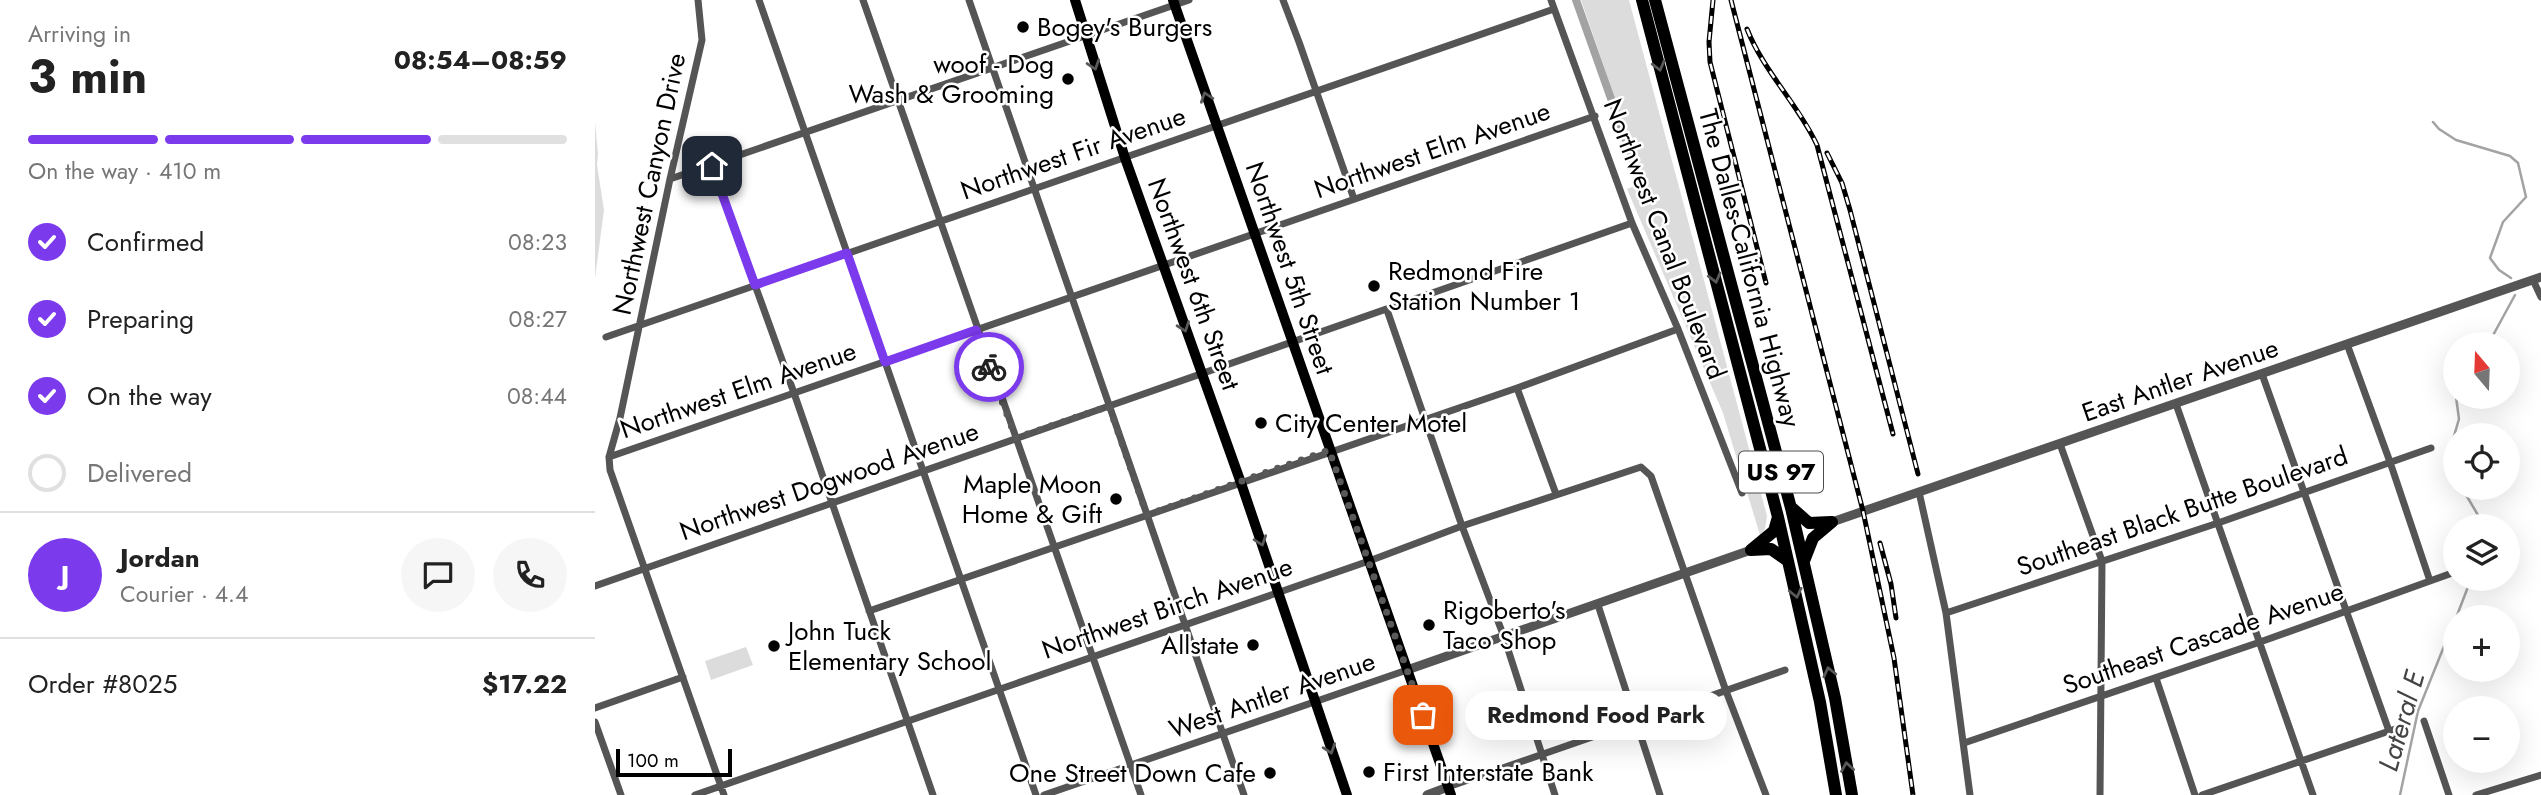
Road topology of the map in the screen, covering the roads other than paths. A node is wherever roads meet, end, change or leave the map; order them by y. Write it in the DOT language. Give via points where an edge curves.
graph roads {
  1 [pos="698,0"];
  2 [pos="759,0"];
  3 [pos="863,0"];
  4 [pos="969,0"];
  5 [pos="1075,0"];
  6 [pos="1189,0"];
  7 [pos="1283,0"];
  8 [pos="1551,0"];
  9 [pos="1641,0"];
  10 [pos="1655,0"];
  11 [pos="1174,2"];
  12 [pos="1555,9"];
  13 [pos="1085,36"];
  14 [pos="992,68"];
  15 [pos="1317,91"];
  16 [pos="897,101"];
  17 [pos="1595,116"];
  18 [pos="1216,126"];
  19 [pos="805,133"];
  20 [pos="1125,158"];
  21 [pos="712,166"];
  22 [pos="670,179"];
  23 [pos="1033,189"];
  24 [pos="1354,199"];
  25 [pos="939,222"];
  26 [pos="1632,223"];
  27 [pos="1255,233"];
  28 [pos="847,253"];
  29 [pos="1164,265"];
  30 [pos="2537,279"];
  31 [pos="755,285"];
  32 [pos="1070,297"];
  33 [pos="2541,297"];
  34 [pos="1387,310"];
  35 [pos="640,325"];
  36 [pos="1678,329"];
  37 [pos="976,330"];
  38 [pos="606,337"];
  39 [pos="1293,343"];
  40 [pos="2347,344"];
  41 [pos="885,362"];
  42 [pos="1202,374"];
  43 [pos="2262,374"];
  44 [pos="1517,388"];
  45 [pos="793,393"];
  46 [pos="2176,404"];
  47 [pos="1109,406"];
  48 [pos="1425,418"];
  49 [pos="1016,438"];
  50 [pos="2060,444"];
  51 [pos="2431,448"];
  52 [pos="1329,450"];
  53 [pos="609,457"];
  54 [pos="2390,462"];
  55 [pos="923,471"];
  56 [pos="1241,483"];
  57 [pos="1919,492"];
  58 [pos="2305,492"];
  59 [pos="1742,493"];
  60 [pos="1556,494"];
  61 [pos="831,502"];
  62 [pos="1791,508"];
  63 [pos="1147,515"];
  64 [pos="1778,517"];
  65 [pos="1832,522"];
  66 [pos="2218,523"];
  67 [pos="1462,526"];
  68 [pos="1054,547"];
  69 [pos="1751,550"];
  70 [pos="1369,561"];
  71 [pos="1788,561"];
  72 [pos="1804,561"];
  73 [pos="2102,561"];
  74 [pos="644,569"];
  75 [pos="1685,572"];
  76 [pos="2443,576"];
  77 [pos="961,579"];
  78 [pos="2430,581"];
  79 [pos="595,586"];
  80 [pos="1278,592"];
  81 [pos="1598,605"];
  82 [pos="869,611"];
  83 [pos="2345,611"];
  84 [pos="1946,613"];
  85 [pos="1184,624"];
  86 [pos="1504,637"];
  87 [pos="2260,642"];
  88 [pos="1092,656"];
  89 [pos="1407,670"];
  90 [pos="1784,670"];
  91 [pos="683,677"];
  92 [pos="2157,678"];
  93 [pos="998,688"];
  94 [pos="1726,691"];
  95 [pos="2100,697"];
  96 [pos="1314,702"];
  97 [pos="595,708"];
  98 [pos="907,721"];
  99 [pos="2424,721"];
  100 [pos="595,722"];
  101 [pos="1635,723"];
  102 [pos="2404,726"];
  103 [pos="2389,731"];
  104 [pos="1223,734"];
  105 [pos="1964,743"];
  106 [pos="1541,756"];
  107 [pos="2301,761"];
  108 [pos="1131,766"];
  109 [pos="2541,775"];
  110 [pos="721,786"];
  111 [pos="1449,791"];
  112 [pos="2207,794"];
  113 [pos="621,795"];
  114 [pos="695,795"];
  115 [pos="724,795"];
  116 [pos="933,795"];
  117 [pos="1036,795"];
  118 [pos="1044,795"];
  119 [pos="1141,795"];
  120 [pos="1244,795"];
  121 [pos="1347,795"];
  122 [pos="1427,795"];
  123 [pos="1555,795"];
  124 [pos="1660,795"];
  125 [pos="1766,795"];
  126 [pos="1836,795"];
  127 [pos="1852,795"];
  128 [pos="1970,795"];
  129 [pos="2100,795"];
  130 [pos="2195,795"];
  131 [pos="2313,795"];
  132 [pos="2449,795"];
  133 [pos="2476,795"];
  1 -- 22 [label="street, Northwest Canyon Drive" via="702,40"];
  2 -- 19 [label="street"];
  3 -- 16 [label="street"];
  4 -- 14 [label="street"];
  5 -- 13 [label="main road, Northwest 6th Street"];
  6 -- 11 [label="street"];
  7 -- 15 [label="street"];
  8 -- 12 [label="street, Northwest Canal Boulevard"];
  9 -- 64 [label="highway, The Dalles-California Highway / US 97, one-way"];
  10 -- 62 [label="highway, The Dalles-California Highway / US 97"];
  11 -- 13 [label="street"];
  18 -- 11 [label="main road, Northwest 5th Street, one-way"];
  12 -- 15 [label="street, Northwest Fir Avenue"];
  12 -- 17 [label="street, Northwest Canal Boulevard"];
  13 -- 14 [label="street"];
  13 -- 20 [label="main road, Northwest 6th Street, one-way"];
  14 -- 16 [label="street"];
  14 -- 23 [label="street"];
  15 -- 18 [label="street, Northwest Fir Avenue"];
  15 -- 24 [label="street"];
  16 -- 19 [label="street"];
  16 -- 25 [label="street"];
  17 -- 24 [label="street, Northwest Elm Avenue"];
  17 -- 26 [label="street, Northwest Canal Boulevard"];
  18 -- 20 [label="street, Northwest Fir Avenue"];
  18 -- 27 [label="main road, Northwest 5th Street"];
  19 -- 21 [label="street"];
  19 -- 28 [label="street"];
  20 -- 23 [label="street, Northwest Fir Avenue"];
  20 -- 29 [label="main road, Northwest 6th Street"];
  21 -- 22 [label="street"];
  21 -- 31 [label="street"];
  22 -- 35 [label="street, Northwest Canyon Drive"];
  23 -- 25 [label="street, Northwest Fir Avenue"];
  23 -- 32 [label="street"];
  24 -- 27 [label="street, Northwest Elm Avenue"];
  25 -- 28 [label="street, Northwest Fir Avenue"];
  25 -- 37 [label="street"];
  26 -- 34 [label="street, Northwest Dogwood Avenue"];
  26 -- 36 [label="street, Northwest Canal Boulevard"];
  27 -- 29 [label="street, Northwest Elm Avenue"];
  27 -- 39 [label="main road, Northwest 5th Street"];
  28 -- 31 [label="street, Northwest Fir Avenue"];
  28 -- 41 [label="street"];
  29 -- 32 [label="street, Northwest Elm Avenue"];
  29 -- 42 [label="main road, Northwest 6th Street, one-way"];
  30 -- 33 [label="street"];
  30 -- 40 [label="street, East Antler Avenue"];
  31 -- 35 [label="street, Northwest Fir Avenue"];
  31 -- 45 [label="street"];
  32 -- 37 [label="street, Northwest Elm Avenue"];
  32 -- 47 [label="street"];
  34 -- 39 [label="street, Northwest Dogwood Avenue"];
  34 -- 48 [label="street"];
  35 -- 38 [label="street, Northwest Fir Avenue"];
  35 -- 53 [label="street, Northwest Canyon Drive"];
  36 -- 44 [label="street"];
  36 -- 59 [label="street, Northwest Canal Boulevard"];
  37 -- 41 [label="street, Northwest Elm Avenue"];
  37 -- 49 [label="street"];
  39 -- 42 [label="street, Northwest Dogwood Avenue"];
  39 -- 52 [label="main road, Northwest 5th Street"];
  40 -- 43 [label="street, East Antler Avenue"];
  40 -- 54 [label="street"];
  41 -- 45 [label="street, Northwest Elm Avenue"];
  41 -- 55 [label="street"];
  42 -- 47 [label="street, Northwest Dogwood Avenue"];
  42 -- 56 [label="main road, Northwest 6th Street"];
  43 -- 46 [label="street, East Antler Avenue"];
  43 -- 58 [label="street"];
  44 -- 48 [label="street"];
  44 -- 60 [label="street"];
  45 -- 53 [label="street, Northwest Elm Avenue"];
  45 -- 61 [label="street"];
  46 -- 50 [label="street, East Antler Avenue"];
  46 -- 66 [label="street"];
  47 -- 49 [label="street, Northwest Dogwood Avenue"];
  47 -- 63 [label="street"];
  48 -- 52 [label="street"];
  48 -- 67 [label="street"];
  49 -- 55 [label="street, Northwest Dogwood Avenue"];
  49 -- 68 [label="street"];
  50 -- 57 [label="street, East Antler Avenue"];
  50 -- 73 [label="street"];
  51 -- 54 [label="street, Southeast Black Butte Boulevard"];
  52 -- 56 [label="street"];
  52 -- 70 [label="main road, Northwest 5th Street"];
  53 -- 74 [label="street"];
  54 -- 58 [label="street, Southeast Black Butte Boulevard"];
  54 -- 78 [label="street"];
  55 -- 61 [label="street, Northwest Dogwood Avenue"];
  55 -- 77 [label="street"];
  56 -- 63 [label="street"];
  56 -- 80 [label="main road, Northwest 6th Street, one-way"];
  57 -- 65 [label="street, East Antler Avenue"];
  57 -- 84 [label="street"];
  58 -- 66 [label="street, Southeast Black Butte Boulevard"];
  58 -- 83 [label="street"];
  60 -- 67 [label="street, Northwest Birch Avenue"];
  60 -- 75 [label="street, Northwest Birch Avenue" via="1641,467 1651,476"];
  61 -- 74 [label="street, Northwest Dogwood Avenue"];
  61 -- 82 [label="street"];
  62 -- 65 [label="highway" via="1809,523"];
  62 -- 72 [label="highway, The Dalles-California Highway / US 97"];
  63 -- 68 [label="street"];
  63 -- 85 [label="street"];
  64 -- 69 [label="highway" via="1773,531"];
  64 -- 71 [label="highway, The Dalles-California Highway / US 97"];
  65 -- 72 [label="highway" via="1813,538"];
  66 -- 73 [label="street, Southeast Black Butte Boulevard"];
  66 -- 87 [label="street"];
  67 -- 70 [label="street, Northwest Birch Avenue"];
  67 -- 86 [label="street"];
  68 -- 77 [label="street"];
  68 -- 88 [label="street"];
  69 -- 71 [label="highway" via="1771,549"];
  69 -- 75 [label="street, West Antler Avenue"];
  70 -- 80 [label="street, Northwest Birch Avenue"];
  70 -- 89 [label="main road, Northwest 5th Street"];
  71 -- 126 [label="highway, The Dalles-California Highway / US 97, one-way"];
  127 -- 72 [label="highway, The Dalles-California Highway / US 97, one-way"];
  73 -- 84 [label="street, Southeast Black Butte Boulevard"];
  73 -- 95 [label="street"];
  74 -- 79 [label="street, Northwest Dogwood Avenue"];
  74 -- 91 [label="street"];
  75 -- 81 [label="street, West Antler Avenue"];
  75 -- 94 [label="street"];
  76 -- 78 [label="street, Southeast Cascade Avenue"];
  77 -- 82 [label="street"];
  77 -- 93 [label="street"];
  78 -- 83 [label="street, Southeast Cascade Avenue"];
  80 -- 85 [label="street, Northwest Birch Avenue"];
  80 -- 96 [label="main road, Northwest 6th Street"];
  81 -- 86 [label="street, West Antler Avenue"];
  81 -- 101 [label="street"];
  82 -- 98 [label="street"];
  83 -- 87 [label="street, Southeast Cascade Avenue"];
  83 -- 103 [label="street"];
  84 -- 105 [label="street"];
  85 -- 88 [label="street, Northwest Birch Avenue"];
  85 -- 104 [label="street"];
  86 -- 89 [label="street, West Antler Avenue"];
  86 -- 106 [label="street"];
  87 -- 92 [label="street, Southeast Cascade Avenue"];
  87 -- 107 [label="street"];
  88 -- 93 [label="street, Northwest Birch Avenue"];
  88 -- 108 [label="street"];
  89 -- 96 [label="street, West Antler Avenue"];
  89 -- 111 [label="main road, Northwest 5th Street"];
  90 -- 94 [label="street"];
  91 -- 97 [label="street"];
  91 -- 110 [label="street"];
  92 -- 95 [label="street, Southeast Cascade Avenue"];
  92 -- 130 [label="street"];
  93 -- 98 [label="street, Northwest Birch Avenue"];
  93 -- 117 [label="street"];
  94 -- 101 [label="street"];
  94 -- 125 [label="street"];
  95 -- 105 [label="street, Southeast Cascade Avenue"];
  95 -- 129 [label="street"];
  96 -- 104 [label="street, West Antler Avenue"];
  96 -- 121 [label="main road, Northwest 6th Street, one-way"];
  98 -- 110 [label="street, Northwest Birch Avenue"];
  98 -- 116 [label="street"];
  99 -- 132 [label="street"];
  100 -- 113 [label="street"];
  101 -- 106 [label="street"];
  101 -- 124 [label="street"];
  102 -- 103 [label="street"];
  103 -- 107 [label="street"];
  104 -- 108 [label="street, West Antler Avenue"];
  104 -- 120 [label="street"];
  105 -- 128 [label="street"];
  106 -- 111 [label="street"];
  106 -- 123 [label="street"];
  107 -- 112 [label="street"];
  107 -- 131 [label="street"];
  108 -- 118 [label="street, West Antler Avenue"];
  108 -- 119 [label="street"];
  109 -- 133 [label="street"];
  110 -- 114 [label="street, Northwest Birch Avenue"];
  110 -- 115 [label="street"];
  111 -- 122 [label="street"];
}
